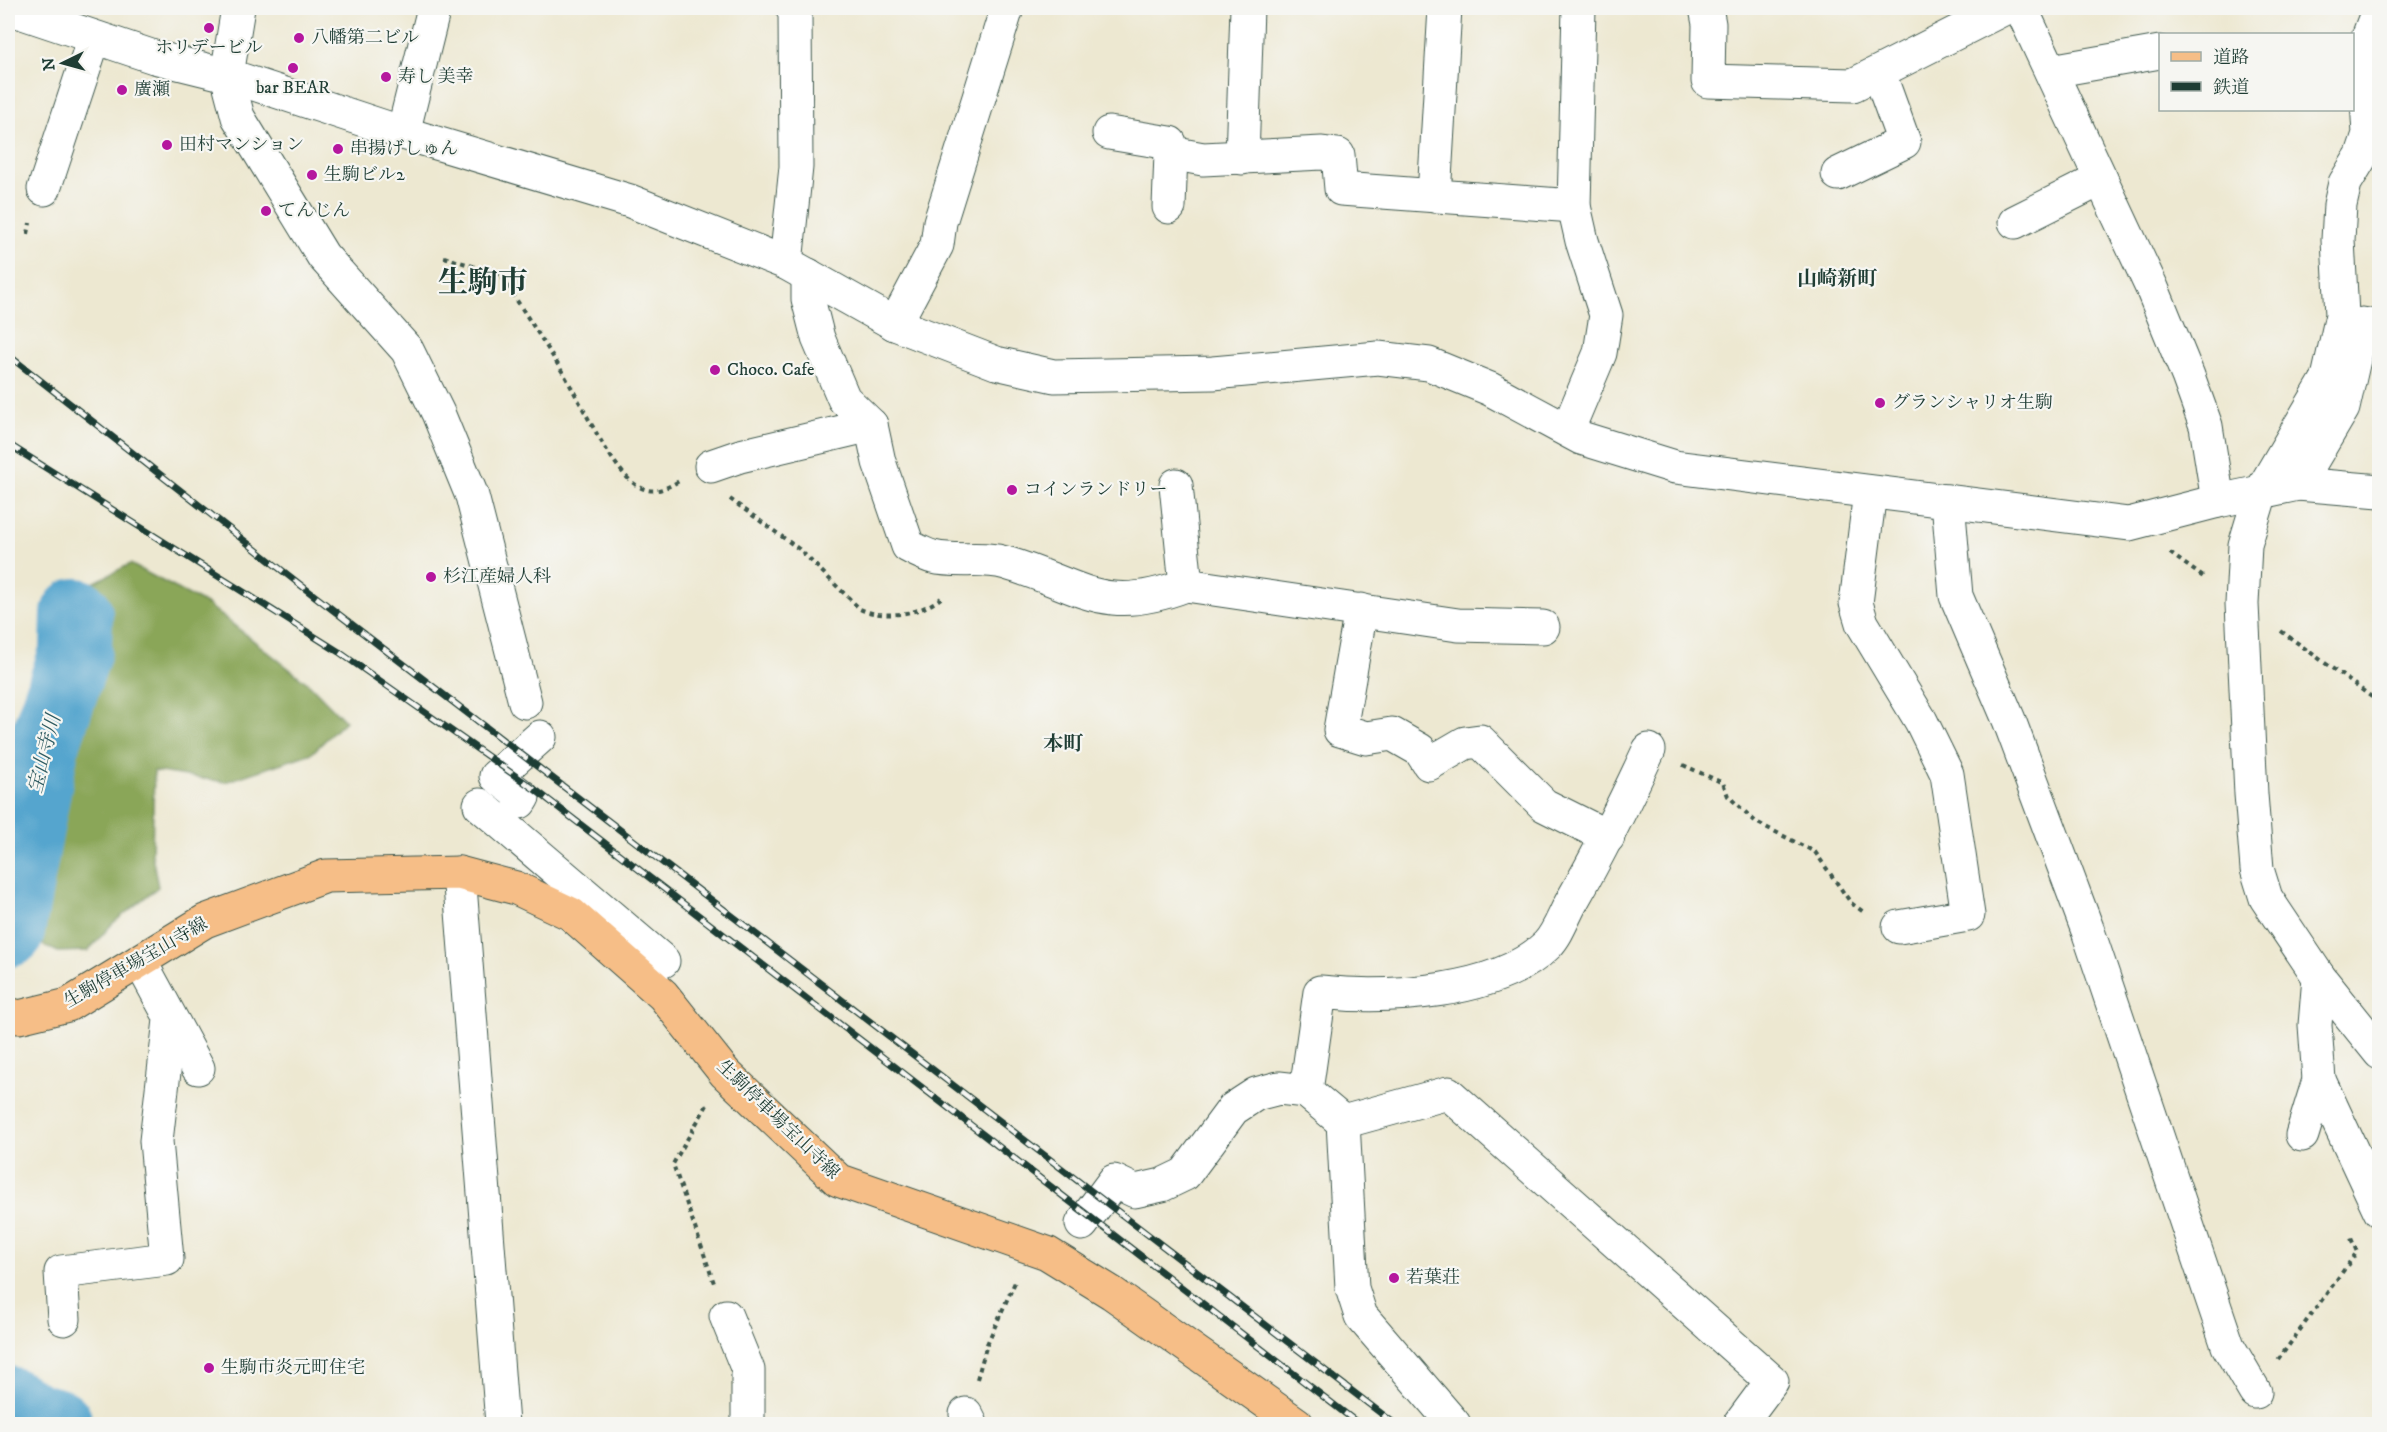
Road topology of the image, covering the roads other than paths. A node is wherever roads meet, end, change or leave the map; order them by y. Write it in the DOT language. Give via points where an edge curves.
graph roads {
  1 [pos="8,8"];
  2 [pos="237,8"];
  3 [pos="434,8"];
  4 [pos="792,8"];
  5 [pos="1007,8"];
  6 [pos="1247,8"];
  7 [pos="1444,8"];
  8 [pos="1579,8"];
  9 [pos="1706,8"];
  10 [pos="2005,8"];
  11 [pos="2021,8"];
  12 [pos="2379,8"];
  13 [pos="94,38"];
  14 [pos="2159,52"];
  15 [pos="2051,71"];
  16 [pos="1878,73"];
  17 [pos="227,75"];
  18 [pos="403,133"];
  19 [pos="1109,133"];
  20 [pos="1171,153"];
  21 [pos="1242,158"];
  22 [pos="1838,174"];
  23 [pos="2101,179"];
  24 [pos="44,189"];
  25 [pos="1434,196"];
  26 [pos="1574,206"];
  27 [pos="1169,207"];
  28 [pos="2015,222"];
  29 [pos="797,269"];
  30 [pos="895,324"];
  31 [pos="2379,327"];
  32 [pos="871,425"];
  33 [pos="1568,429"];
  34 [pos="711,466"];
  35 [pos="2298,484"];
  36 [pos="1176,485"];
  37 [pos="2379,491"];
  38 [pos="1870,492"];
  39 [pos="2260,492"];
  40 [pos="1948,501"];
  41 [pos="2218,501"];
  42 [pos="1185,585"];
  43 [pos="1361,610"];
  44 [pos="1543,627"];
  45 [pos="525,702"];
  46 [pos="540,737"];
  47 [pos="1649,750"];
  48 [pos="520,802"];
  49 [pos="480,805"];
  50 [pos="1608,837"];
  51 [pos="459,873"];
  52 [pos="1899,927"];
  53 [pos="140,961"];
  54 [pos="663,961"];
  55 [pos="2319,977"];
  56 [pos="8,1014"];
  57 [pos="170,1020"];
  58 [pos="2379,1053"];
  59 [pos="198,1068"];
  60 [pos="2319,1080"];
  61 [pos="1306,1090"];
  62 [pos="1343,1122"];
  63 [pos="2302,1135"];
  64 [pos="2379,1211"];
  65 [pos="1082,1224"];
  66 [pos="726,1316"];
  67 [pos="64,1319"];
  68 [pos="2255,1392"];
  69 [pos="502,1425"];
  70 [pos="748,1425"];
  71 [pos="1297,1425"];
  72 [pos="1454,1425"];
  73 [pos="1740,1425"];
  1 -- 13 [label="street"];
  2 -- 17 [label="street"];
  3 -- 18 [label="street"];
  4 -- 29 [label="street"];
  5 -- 30 [label="street" via="940,222 937,245"];
  6 -- 21 [label="street"];
  7 -- 25 [label="street"];
  8 -- 26 [label="street"];
  9 -- 16 [label="street" via="1708,81 1853,85"];
  10 -- 16 [label="street"];
  11 -- 15 [label="street"];
  12 -- 39 [label="street" via="2368,37 2365,69 2369,134 2345,183 2340,205 2342,315 2328,378"];
  13 -- 17 [label="street"];
  13 -- 24 [label="street"];
  14 -- 15 [label="street"];
  15 -- 23 [label="street"];
  16 -- 22 [label="street" via="1904,142"];
  17 -- 18 [label="street"];
  17 -- 45 [label="street" via="238,117 323,256 407,350 438,412 472,496"];
  18 -- 29 [label="street" via="630,201"];
  19 -- 20 [label="street" via="1170,143"];
  20 -- 21 [label="street" via="1203,159"];
  20 -- 27 [label="street"];
  21 -- 25 [label="street" via="1338,155 1341,189"];
  23 -- 28 [label="street"];
  23 -- 41 [label="street" via="2188,376 2206,426"];
  25 -- 26 [label="street"];
  26 -- 33 [label="street" via="1606,315 1600,353"];
  29 -- 30 [label="street"];
  29 -- 32 [label="street" via="818,338 844,399"];
  30 -- 33 [label="street" via="996,363 1054,376 1213,373 1378,358 1429,364 1490,389"];
  31 -- 35 [label="street" via="2362,324 2343,408"];
  32 -- 34 [label="street"];
  32 -- 42 [label="street" via="879,462 908,546 933,557 1004,562 1093,596 1124,600 1159,595"];
  33 -- 38 [label="street" via="1581,438 1675,467"];
  35 -- 37 [label="street"];
  35 -- 39 [label="street"];
  36 -- 42 [label="street"];
  38 -- 40 [label="street"];
  38 -- 52 [label="street" via="1856,603 1862,623 1921,721 1947,774 1968,915"];
  39 -- 41 [label="street"];
  39 -- 55 [label="street" via="2245,545 2242,604 2257,869 2266,898"];
  40 -- 41 [label="street" via="2129,524"];
  40 -- 68 [label="street" via="1956,596 2009,720 2088,931 2228,1346"];
  42 -- 43 [label="street"];
  43 -- 44 [label="street" via="1458,625"];
  43 -- 50 [label="street" via="1340,730 1366,738 1392,734 1420,750 1429,764 1464,742 1480,741 1544,805"];
  46 -- 48 [label="street" via="496,776 524,797"];
  47 -- 50 [label="street"];
  49 -- 54 [label="street"];
  50 -- 61 [label="street" via="1549,943 1526,963 1495,978 1412,992 1364,996 1320,992"];
  51 -- 53 [label="main road, 生駒停車場宝山寺線" via="326,876 204,921"];
  51 -- 69 [label="street"];
  51 -- 71 [label="main road, 生駒停車場宝山寺線" via="516,888 571,914 663,995 725,1073 838,1180 1040,1247 1121,1299"];
  53 -- 56 [label="main road, 生駒停車場宝山寺線" via="68,1005 19,1017"];
  53 -- 57 [label="street"];
  55 -- 58 [label="street"];
  55 -- 60 [label="street" via="2314,1025"];
  57 -- 59 [label="street"];
  57 -- 67 [label="street" via="156,1141 167,1259 61,1272"];
  60 -- 63 [label="street"];
  60 -- 64 [label="street"];
  61 -- 62 [label="street"];
  61 -- 65 [label="street" via="1279,1089 1256,1094 1233,1109 1185,1174 1136,1191 1114,1181"];
  62 -- 72 [label="street" via="1352,1288 1361,1316"];
  62 -- 73 [label="street" via="1448,1093 1772,1381"];
  66 -- 70 [label="street" via="748,1370"];
}
